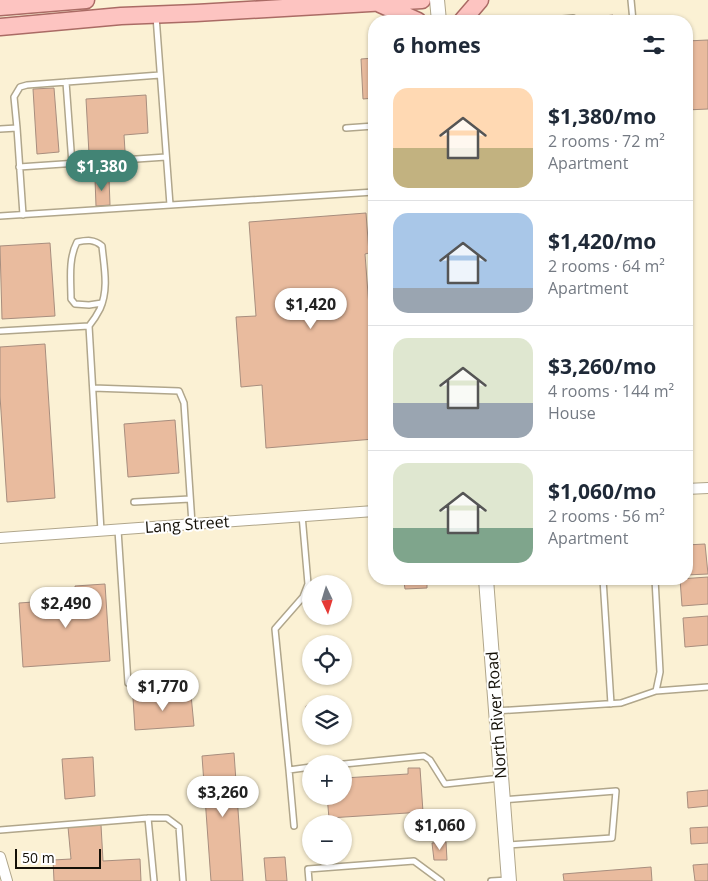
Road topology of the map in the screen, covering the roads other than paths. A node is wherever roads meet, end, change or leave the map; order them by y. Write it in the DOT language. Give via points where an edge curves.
graph roads {
  1 [pos="84,0"];
  2 [pos="422,0"];
  3 [pos="437,0"];
  4 [pos="480,0"];
  5 [pos="631,0"];
  6 [pos="378,3"];
  7 [pos="0,7"];
  8 [pos="156,15"];
  9 [pos="405,15"];
  10 [pos="438,15"];
  11 [pos="467,15"];
  12 [pos="632,15"];
  13 [pos="85,19"];
  14 [pos="0,26"];
  15 [pos="160,75"];
  16 [pos="66,82"];
  17 [pos="368,126"];
  18 [pos="16,128"];
  19 [pos="346,128"];
  20 [pos="0,129"];
  21 [pos="166,157"];
  22 [pos="72,164"];
  23 [pos="20,167"];
  24 [pos="368,192"];
  25 [pos="170,205"];
  26 [pos="23,215"];
  27 [pos="0,216"];
  28 [pos="102,303"];
  29 [pos="89,326"];
  30 [pos="0,331"];
  31 [pos="93,388"];
  32 [pos="708,488"];
  33 [pos="693,489"];
  34 [pos="190,499"];
  35 [pos="134,502"];
  36 [pos="368,511"];
  37 [pos="302,516"];
  38 [pos="192,524"];
  39 [pos="118,529"];
  40 [pos="101,531"];
  41 [pos="0,538"];
  42 [pos="486,585"];
  43 [pos="603,585"];
  44 [pos="654,585"];
  45 [pos="128,683"];
  46 [pos="708,687"];
  47 [pos="656,691"];
  48 [pos="611,704"];
  49 [pos="496,711"];
  50 [pos="352,763"];
  51 [pos="302,768"];
  52 [pos="289,770"];
  53 [pos="501,778"];
  54 [pos="503,800"];
  55 [pos="148,818"];
  56 [pos="294,826"];
  57 [pos="0,830"];
  58 [pos="506,845"];
  59 [pos="0,857"];
  60 [pos="509,880"];
  61 [pos="7,881"];
  62 [pos="154,881"];
  63 [pos="183,881"];
  64 [pos="309,881"];
  65 [pos="441,881"];
  66 [pos="491,881"];
  1 -- 7 [label="main road"];
  1 -- 13 [label="lane"];
  2 -- 6 [label="main road"];
  3 -- 10 [label="street"];
  4 -- 11 [label="main road"];
  5 -- 12 [label="lane"];
  6 -- 8 [label="main road" via="216,9"];
  6 -- 9 [label="main road"];
  8 -- 13 [label="main road"];
  8 -- 15 [label="lane"];
  13 -- 14 [label="main road"];
  15 -- 16 [label="lane"];
  15 -- 21 [label="lane"];
  16 -- 18 [label="lane" via="20,87 14,97"];
  16 -- 22 [label="lane"];
  17 -- 19 [label="lane"];
  18 -- 20 [label="lane"];
  18 -- 23 [label="lane"];
  21 -- 22 [label="lane"];
  21 -- 25 [label="lane"];
  22 -- 23 [label="lane"];
  23 -- 26 [label="lane"];
  24 -- 25 [label="lane"];
  25 -- 26 [label="lane"];
  26 -- 27 [label="lane"];
  28 -- 28 [label="lane" via="106,288 102,246 97,241 77,242 71,265 71,299 75,304"];
  28 -- 29 [label="lane"];
  29 -- 30 [label="lane"];
  29 -- 31 [label="lane"];
  31 -- 34 [label="lane" via="179,391 184,403"];
  31 -- 40 [label="lane"];
  32 -- 33 [label="street"];
  34 -- 35 [label="lane"];
  34 -- 38 [label="lane"];
  36 -- 37 [label="street, Lang Street"];
  37 -- 38 [label="street, Lang Street"];
  37 -- 52 [label="lane" via="308,584 303,597 275,629"];
  38 -- 39 [label="street, Lang Street"];
  39 -- 40 [label="street, Lang Street"];
  39 -- 45 [label="lane"];
  40 -- 41 [label="street, Lang Street"];
  42 -- 49 [label="street, North River Road"];
  43 -- 48 [label="lane"];
  44 -- 47 [label="lane" via="660,672"];
  46 -- 47 [label="lane"];
  47 -- 48 [label="lane"];
  48 -- 49 [label="lane"];
  49 -- 53 [label="street, North River Road"];
  50 -- 53 [label="lane" via="424,756 445,784"];
  51 -- 52 [label="lane"];
  52 -- 56 [label="lane"];
  53 -- 54 [label="street, North River Road"];
  54 -- 58 [label="street, North River Road"];
  54 -- 58 [label="lane" via="616,791 612,838"];
  55 -- 57 [label="lane"];
  55 -- 62 [label="lane"];
  55 -- 63 [label="lane" via="167,818 179,827"];
  58 -- 60 [label="street, North River Road"];
  59 -- 61 [label="street"];
  60 -- 66 [label="lane"];
  64 -- 65 [label="lane" via="308,869 414,861"];
}
